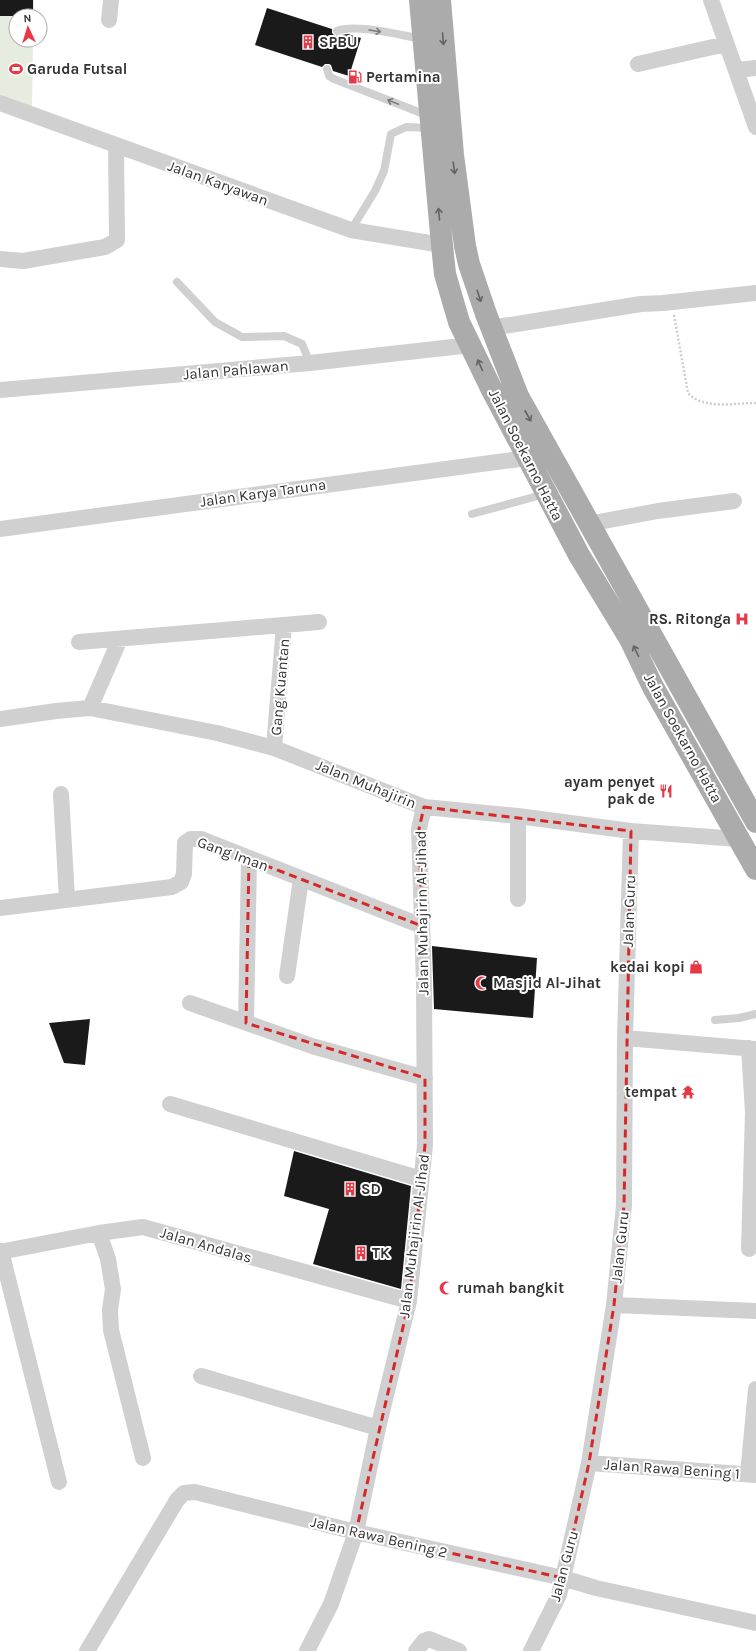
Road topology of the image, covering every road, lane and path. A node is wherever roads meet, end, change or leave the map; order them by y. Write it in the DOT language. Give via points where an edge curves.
graph roads {
  1 [pos="110,0"];
  2 [pos="711,0"];
  3 [pos="422,1"];
  4 [pos="110,20"];
  5 [pos="337,31"];
  6 [pos="423,39"];
  7 [pos="726,44"];
  8 [pos="638,64"];
  9 [pos="756,68"];
  10 [pos="327,69"];
  11 [pos="736,70"];
  12 [pos="0,103"];
  13 [pos="430,122"];
  14 [pos="756,127"];
  15 [pos="116,146"];
  16 [pos="351,230"];
  17 [pos="442,245"];
  18 [pos="0,259"];
  19 [pos="177,282"];
  20 [pos="756,293"];
  21 [pos="663,303"];
  22 [pos="492,328"];
  23 [pos="471,345"];
  24 [pos="310,363"];
  25 [pos="0,390"];
  26 [pos="756,403"];
  27 [pos="527,458"];
  28 [pos="546,494"];
  29 [pos="734,501"];
  30 [pos="472,514"];
  31 [pos="588,524"];
  32 [pos="0,529"];
  33 [pos="599,544"];
  34 [pos="579,555"];
  35 [pos="319,622"];
  36 [pos="284,625"];
  37 [pos="120,639"];
  38 [pos="79,642"];
  39 [pos="90,708"];
  40 [pos="0,719"];
  41 [pos="274,748"];
  42 [pos="61,794"];
  43 [pos="424,807"];
  44 [pos="518,816"];
  45 [pos="756,822"];
  46 [pos="631,831"];
  47 [pos="738,839"];
  48 [pos="249,859"];
  49 [pos="756,869"];
  50 [pos="301,879"];
  51 [pos="67,899"];
  52 [pos="518,899"];
  53 [pos="0,908"];
  54 [pos="422,926"];
  55 [pos="287,976"];
  56 [pos="190,1003"];
  57 [pos="756,1014"];
  58 [pos="715,1020"];
  59 [pos="246,1023"];
  60 [pos="625,1038"];
  61 [pos="752,1048"];
  62 [pos="424,1078"];
  63 [pos="170,1104"];
  64 [pos="421,1179"];
  65 [pos="99,1233"];
  66 [pos="749,1249"];
  67 [pos="1,1252"];
  68 [pos="409,1302"];
  69 [pos="614,1305"];
  70 [pos="756,1311"];
  71 [pos="201,1376"];
  72 [pos="756,1389"];
  73 [pos="378,1428"];
  74 [pos="143,1458"];
  75 [pos="589,1463"];
  76 [pos="752,1475"];
  77 [pos="59,1482"];
  78 [pos="356,1532"];
  79 [pos="563,1578"];
  80 [pos="756,1623"];
  81 [pos="87,1651"];
  82 [pos="307,1651"];
  83 [pos="416,1651"];
  84 [pos="459,1651"];
  85 [pos="531,1651"];
  1 -- 4 [label="street"];
  2 -- 7 [label="street"];
  3 -- 6 [label="main road, Jalan Soekarno Hatta"];
  3 -- 22 [label="main road, Jalan Soekarno Hatta, one-way" via="453,155 465,246"];
  5 -- 6 [label="lane, one-way" via="344,28 359,29"];
  6 -- 13 [label="main road, Jalan Soekarno Hatta"];
  7 -- 8 [label="street"];
  7 -- 11 [label="street"];
  9 -- 11 [label="street"];
  13 -- 10 [label="lane, one-way" via="334,79 329,76"];
  11 -- 14 [label="street"];
  12 -- 15 [label="street, Jalan Karyawan"];
  13 -- 16 [label="lane" via="406,127 391,134 384,171 376,191"];
  17 -- 13 [label="main road, Jalan Soekarno Hatta, one-way"];
  15 -- 16 [label="street, Jalan Karyawan"];
  15 -- 18 [label="street" via="117,240 105,247 23,261"];
  16 -- 17 [label="street, Jalan Karyawan"];
  17 -- 23 [label="main road, Jalan Soekarno Hatta" via="445,274 459,322"];
  19 -- 24 [label="lane" via="215,322 242,337 284,336 302,344"];
  20 -- 21 [label="street"];
  21 -- 22 [label="street" via="641,304"];
  21 -- 26 [label="path" via="675,315 688,393 694,400 705,404"];
  22 -- 31 [label="main road, Jalan Soekarno Hatta, one-way" via="518,396"];
  23 -- 24 [label="street, Jalan Pahlawan"];
  27 -- 23 [label="main road, Jalan Soekarno Hatta, one-way"];
  24 -- 25 [label="street, Jalan Pahlawan"];
  27 -- 28 [label="main road, Jalan Soekarno Hatta"];
  27 -- 32 [label="street, Jalan Karya Taruna"];
  28 -- 30 [label="lane"];
  28 -- 34 [label="main road, Jalan Soekarno Hatta"];
  29 -- 31 [label="street"];
  31 -- 33 [label="main road, Jalan Soekarno Hatta"];
  33 -- 34 [label="main road"];
  33 -- 45 [label="main road, Jalan Soekarno Hatta"];
  47 -- 34 [label="main road, Jalan Soekarno Hatta, one-way" via="653,687 630,639"];
  35 -- 36 [label="street"];
  36 -- 37 [label="street"];
  36 -- 41 [label="street, Gang Kuantan"];
  37 -- 38 [label="street"];
  37 -- 39 [label="street"];
  39 -- 40 [label="street, Jalan Muhajirin"];
  39 -- 41 [label="street, Jalan Muhajirin" via="217,733"];
  41 -- 43 [label="street, Jalan Muhajirin"];
  42 -- 51 [label="street"];
  43 -- 44 [label="street, Jalan Muhajirin"];
  43 -- 54 [label="street, Jalan Muhajirin Al-Jihad" via="419,829"];
  44 -- 46 [label="street, Jalan Muhajirin"];
  44 -- 52 [label="street"];
  46 -- 47 [label="street, Jalan Muhajirin"];
  46 -- 60 [label="street, Jalan Guru"];
  47 -- 49 [label="main road, Jalan Soekarno Hatta"];
  48 -- 50 [label="street, Gang Iman"];
  48 -- 51 [label="street, Gang Iman" via="201,839 191,839 185,842 184,874 180,882 172,887"];
  48 -- 59 [label="street"];
  50 -- 54 [label="street, Gang Iman"];
  50 -- 55 [label="street"];
  51 -- 53 [label="street, Gang Iman"];
  54 -- 62 [label="street, Jalan Muhajirin Al-Jihad"];
  56 -- 59 [label="street"];
  57 -- 58 [label="lane"];
  59 -- 62 [label="street" via="312,1046"];
  60 -- 61 [label="street"];
  60 -- 69 [label="street, Jalan Guru" via="624,1205"];
  61 -- 66 [label="street"];
  62 -- 64 [label="street, Jalan Muhajirin Al-Jihad" via="425,1144"];
  63 -- 64 [label="street"];
  64 -- 68 [label="street, Jalan Muhajirin Al-Jihad"];
  65 -- 67 [label="street, Jalan Andalas"];
  65 -- 68 [label="street, Jalan Andalas" via="143,1227"];
  65 -- 74 [label="street" via="108,1259 113,1289 111,1330"];
  67 -- 77 [label="street"];
  68 -- 73 [label="street, Jalan Muhajirin Al-Jihad"];
  69 -- 70 [label="street"];
  69 -- 75 [label="street, Jalan Guru"];
  71 -- 73 [label="street"];
  72 -- 76 [label="street"];
  73 -- 78 [label="street, Jalan Muhajirin Al-Jihad"];
  75 -- 76 [label="street, Jalan Rawa Bening 1"];
  75 -- 79 [label="street, Jalan Guru"];
  78 -- 79 [label="street, Jalan Rawa Bening 2"];
  78 -- 81 [label="street, Jalan Rawa Bening 2" via="195,1492 184,1493 177,1500"];
  78 -- 82 [label="street, Jalan Muhajirin Al-Jihad" via="331,1604"];
  79 -- 80 [label="street, Jalan Rawa Bening 2" via="596,1588"];
  79 -- 85 [label="street, Jalan Guru" via="559,1595"];
  83 -- 84 [label="street" via="429,1639"];
}
